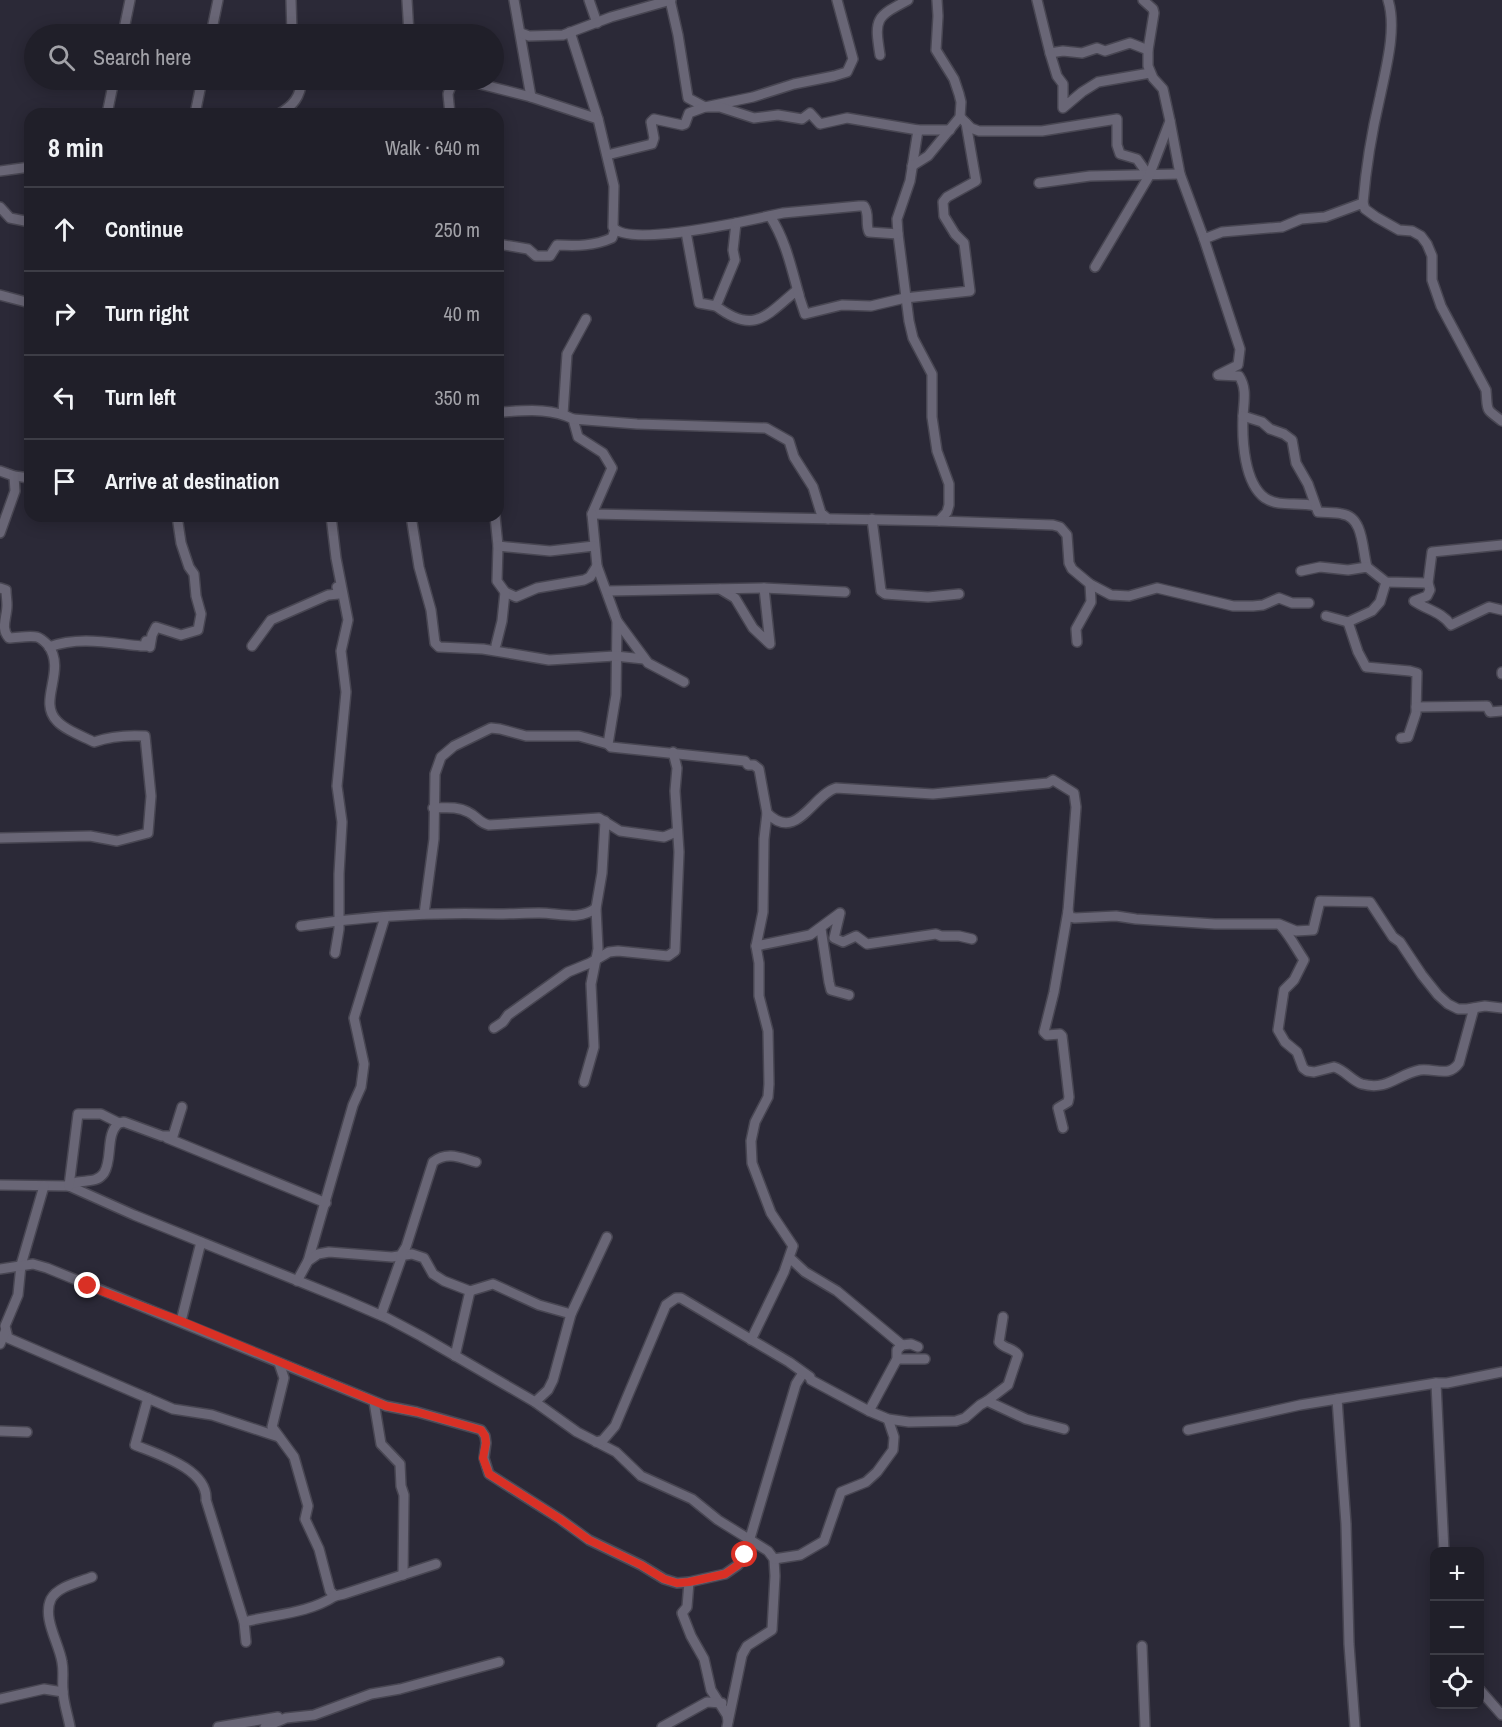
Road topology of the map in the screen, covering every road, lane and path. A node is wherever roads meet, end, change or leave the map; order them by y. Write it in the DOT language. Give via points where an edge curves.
graph roads {
  1 [pos="130,0"];
  2 [pos="218,0"];
  3 [pos="291,0"];
  4 [pos="407,0"];
  5 [pos="514,0"];
  6 [pos="589,0"];
  7 [pos="671,0"];
  8 [pos="837,0"];
  9 [pos="908,0"];
  10 [pos="937,0"];
  11 [pos="1037,0"];
  12 [pos="1143,0"];
  13 [pos="1388,0"];
  14 [pos="597,23"];
  15 [pos="125,24"];
  16 [pos="213,24"];
  17 [pos="292,24"];
  18 [pos="408,24"];
  19 [pos="570,32"];
  20 [pos="521,33"];
  21 [pos="1148,50"];
  22 [pos="1050,53"];
  23 [pos="880,55"];
  24 [pos="1150,72"];
  25 [pos="112,90"];
  26 [pos="200,90"];
  27 [pos="301,90"];
  28 [pos="449,90"];
  29 [pos="503,90"];
  30 [pos="531,97"];
  31 [pos="705,107"];
  32 [pos="108,108"];
  33 [pos="196,108"];
  34 [pos="288,108"];
  35 [pos="449,108"];
  36 [pos="598,119"];
  37 [pos="963,120"];
  38 [pos="1170,121"];
  39 [pos="918,130"];
  40 [pos="950,130"];
  41 [pos="607,155"];
  42 [pos="912,166"];
  43 [pos="24,168"];
  44 [pos="0,171"];
  45 [pos="1180,174"];
  46 [pos="1149,176"];
  47 [pos="1039,183"];
  48 [pos="1363,203"];
  49 [pos="0,207"];
  50 [pos="770,216"];
  51 [pos="24,221"];
  52 [pos="736,223"];
  53 [pos="615,230"];
  54 [pos="687,232"];
  55 [pos="898,234"];
  56 [pos="1204,239"];
  57 [pos="504,245"];
  58 [pos="1095,267"];
  59 [pos="0,295"];
  60 [pos="905,298"];
  61 [pos="24,301"];
  62 [pos="716,306"];
  63 [pos="805,314"];
  64 [pos="586,319"];
  65 [pos="504,412"];
  66 [pos="563,414"];
  67 [pos="1243,416"];
  68 [pos="573,419"];
  69 [pos="1502,421"];
  70 [pos="0,471"];
  71 [pos="14,476"];
  72 [pos="24,477"];
  73 [pos="1315,506"];
  74 [pos="592,514"];
  75 [pos="828,519"];
  76 [pos="872,519"];
  77 [pos="939,520"];
  78 [pos="178,522"];
  79 [pos="332,522"];
  80 [pos="412,522"];
  81 [pos="496,522"];
  82 [pos="0,533"];
  83 [pos="1502,545"];
  84 [pos="498,546"];
  85 [pos="594,546"];
  86 [pos="336,558"];
  87 [pos="597,566"];
  88 [pos="1366,567"];
  89 [pos="1301,571"];
  90 [pos="1386,582"];
  91 [pos="1428,583"];
  92 [pos="1090,584"];
  93 [pos="0,588"];
  94 [pos="764,588"];
  95 [pos="720,589"];
  96 [pos="608,591"];
  97 [pos="505,592"];
  98 [pos="845,592"];
  99 [pos="959,594"];
  100 [pos="1309,603"];
  101 [pos="1502,610"];
  102 [pos="1326,616"];
  103 [pos="2,620"];
  104 [pos="616,621"];
  105 [pos="1348,622"];
  106 [pos="1077,642"];
  107 [pos="496,645"];
  108 [pos="252,646"];
  109 [pos="49,647"];
  110 [pos="615,656"];
  111 [pos="644,659"];
  112 [pos="684,682"];
  113 [pos="1416,707"];
  114 [pos="1502,711"];
  115 [pos="1401,738"];
  116 [pos="608,744"];
  117 [pos="674,752"];
  118 [pos="433,808"];
  119 [pos="767,813"];
  120 [pos="605,821"];
  121 [pos="676,832"];
  122 [pos="0,838"];
  123 [pos="596,908"];
  124 [pos="1068,911"];
  125 [pos="424,914"];
  126 [pos="385,916"];
  127 [pos="339,920"];
  128 [pos="1279,924"];
  129 [pos="301,927"];
  130 [pos="821,929"];
  131 [pos="972,939"];
  132 [pos="756,946"];
  133 [pos="336,953"];
  134 [pos="597,958"];
  135 [pos="849,995"];
  136 [pos="1474,1008"];
  137 [pos="1502,1008"];
  138 [pos="494,1028"];
  139 [pos="584,1082"];
  140 [pos="182,1107"];
  141 [pos="119,1123"];
  142 [pos="1063,1128"];
  143 [pos="162,1136"];
  144 [pos="476,1162"];
  145 [pos="0,1185"];
  146 [pos="44,1186"];
  147 [pos="69,1186"];
  148 [pos="326,1203"];
  149 [pos="607,1237"];
  150 [pos="201,1242"];
  151 [pos="401,1255"];
  152 [pos="790,1258"];
  153 [pos="308,1261"];
  154 [pos="21,1265"];
  155 [pos="0,1269"];
  156 [pos="297,1281"];
  157 [pos="470,1291"];
  158 [pos="572,1314"];
  159 [pos="381,1315"];
  160 [pos="1003,1317"];
  161 [pos="181,1321"];
  162 [pos="5,1332"];
  163 [pos="750,1340"];
  164 [pos="0,1344"];
  165 [pos="902,1345"];
  166 [pos="918,1347"];
  167 [pos="455,1356"];
  168 [pos="897,1359"];
  169 [pos="925,1359"];
  170 [pos="279,1363"];
  171 [pos="1502,1372"];
  172 [pos="803,1373"];
  173 [pos="1436,1383"];
  174 [pos="148,1398"];
  175 [pos="1338,1399"];
  176 [pos="987,1401"];
  177 [pos="374,1402"];
  178 [pos="535,1402"];
  179 [pos="869,1411"];
  180 [pos="888,1419"];
  181 [pos="1064,1429"];
  182 [pos="1188,1430"];
  183 [pos="0,1431"];
  184 [pos="27,1432"];
  185 [pos="279,1437"];
  186 [pos="596,1442"];
  187 [pos="749,1539"];
  188 [pos="1444,1547"];
  189 [pos="774,1559"];
  190 [pos="436,1564"];
  191 [pos="403,1575"];
  192 [pos="92,1577"];
  193 [pos="689,1582"];
  194 [pos="335,1596"];
  195 [pos="244,1622"];
  196 [pos="246,1642"];
  197 [pos="1142,1646"];
  198 [pos="499,1662"];
  199 [pos="63,1692"];
  200 [pos="1484,1695"];
  201 [pos="0,1699"];
  202 [pos="733,1701"];
  203 [pos="718,1703"];
  204 [pos="314,1715"];
  205 [pos="1502,1715"];
  206 [pos="728,1724"];
  207 [pos="70,1727"];
  208 [pos="218,1727"];
  209 [pos="265,1727"];
  210 [pos="662,1727"];
  211 [pos="1145,1727"];
  212 [pos="1355,1727"];
  1 -- 15 [label="street"];
  2 -- 16 [label="street"];
  3 -- 17 [label="street"];
  4 -- 18 [label="street"];
  5 -- 20 [label="street"];
  6 -- 14 [label="street"];
  7 -- 14 [label="street"];
  7 -- 31 [label="street" via="688,98"];
  8 -- 31 [label="street" via="854,59 847,72"];
  9 -- 23 [label="street" via="882,14 877,37"];
  10 -- 37 [label="street" via="936,50 956,86"];
  11 -- 22 [label="street"];
  12 -- 21 [label="street" via="1154,13"];
  13 -- 48 [label="street" via="1392,13 1386,72 1366,167"];
  14 -- 19 [label="street"];
  19 -- 20 [label="street" via="529,36"];
  19 -- 36 [label="street"];
  20 -- 30 [label="street"];
  21 -- 22 [label="street" via="1130,43 1105,51 1097,48 1082,53"];
  21 -- 24 [label="street"];
  22 -- 24 [label="street" via="1063,84 1063,108 1098,82"];
  24 -- 38 [label="street" via="1164,89"];
  25 -- 32 [label="street"];
  26 -- 33 [label="street"];
  27 -- 34 [label="street" via="296,102"];
  28 -- 35 [label="street"];
  29 -- 30 [label="street"];
  30 -- 36 [label="street"];
  31 -- 39 [label="street" via="720,107 754,118 802,118 810,113 820,123 847,118"];
  31 -- 41 [label="street" via="689,113 682,125 654,119 652,144"];
  36 -- 41 [label="street"];
  37 -- 40 [label="street"];
  37 -- 46 [label="street" via="979,131 1042,131 1117,119 1120,154 1137,159"];
  37 -- 60 [label="street" via="975,181 943,202 944,216 964,243 970,291"];
  38 -- 45 [label="street"];
  38 -- 46 [label="street"];
  39 -- 40 [label="street"];
  39 -- 42 [label="street"];
  40 -- 42 [label="street" via="928,156"];
  41 -- 53 [label="street" via="614,186"];
  42 -- 55 [label="street" via="897,219"];
  43 -- 44 [label="street"];
  45 -- 46 [label="street"];
  45 -- 56 [label="street"];
  46 -- 47 [label="street" via="1090,176"];
  46 -- 58 [label="street"];
  48 -- 56 [label="street" via="1282,227 1222,232"];
  48 -- 69 [label="street" via="1365,209 1399,230 1422,236 1432,256 1432,280 1441,306 1486,390 1487,410"];
  49 -- 51 [label="street" via="10,218"];
  50 -- 52 [label="street"];
  50 -- 55 [label="street" via="864,206 868,211 868,232"];
  50 -- 63 [label="street" via="787,249"];
  52 -- 54 [label="street"];
  52 -- 62 [label="street" via="735,260"];
  53 -- 54 [label="street" via="628,235"];
  53 -- 57 [label="street" via="612,238 601,243 557,245 550,256 536,256 528,249"];
  54 -- 62 [label="street" via="699,303"];
  55 -- 60 [label="street"];
  56 -- 67 [label="street" via="1240,350 1238,365 1218,375 1239,376 1244,383"];
  59 -- 61 [label="street"];
  60 -- 63 [label="street" via="871,306 842,305"];
  60 -- 77 [label="street" via="914,338 932,374 937,451 949,484 947,512"];
  62 -- 63 [label="street" via="729,315 751,321 762,318 797,290"];
  64 -- 66 [label="street" via="567,354"];
  65 -- 66 [label="street" via="545,410"];
  66 -- 68 [label="street"];
  67 -- 73 [label="street" via="1292,440 1296,463"];
  67 -- 73 [label="street" via="1249,473 1265,498"];
  68 -- 74 [label="street" via="578,437 603,453 612,468"];
  68 -- 75 [label="street" via="766,428 789,441 813,487 820,513"];
  70 -- 71 [label="street"];
  71 -- 72 [label="street"];
  71 -- 82 [label="street" via="16,486"];
  73 -- 88 [label="street" via="1318,512 1344,514 1353,519 1360,531"];
  74 -- 75 [label="street"];
  74 -- 85 [label="street"];
  75 -- 76 [label="street"];
  76 -- 77 [label="street"];
  76 -- 99 [label="street" via="881,591 928,597"];
  77 -- 92 [label="street" via="1060,527 1066,535 1072,569"];
  78 -- 109 [label="street" via="181,543 194,574 201,614 198,630 181,635 156,627 150,647 146,641 141,646 82,640"];
  79 -- 86 [label="street"];
  80 -- 110 [label="street" via="435,643 439,647 483,649 549,660"];
  81 -- 84 [label="street"];
  83 -- 91 [label="street" via="1432,552"];
  84 -- 85 [label="street" via="549,551"];
  84 -- 97 [label="street" via="497,581"];
  85 -- 87 [label="street"];
  86 -- 108 [label="street" via="333,571 339,594 271,620"];
  86 -- 127 [label="street" via="348,620 340,651 346,692 337,786 342,822"];
  87 -- 96 [label="street"];
  87 -- 97 [label="street" via="584,580 537,588 516,597"];
  88 -- 89 [label="street"];
  88 -- 90 [label="street"];
  90 -- 91 [label="street"];
  90 -- 105 [label="street" via="1380,602 1372,611"];
  91 -- 101 [label="street" via="1427,596 1414,600 1444,616 1451,625 1489,607"];
  92 -- 100 [label="street" via="1111,595 1166,589 1233,606 1263,605 1279,598"];
  92 -- 106 [label="street" via="1091,602 1076,629"];
  93 -- 103 [label="street" via="6,590 7,606"];
  94 -- 95 [label="street"];
  94 -- 95 [label="street" via="770,644 749,623 735,598"];
  94 -- 98 [label="street"];
  95 -- 96 [label="street"];
  96 -- 104 [label="street"];
  97 -- 107 [label="street"];
  102 -- 105 [label="street"];
  103 -- 109 [label="street" via="4,634 9,638 35,636"];
  104 -- 110 [label="street"];
  104 -- 111 [label="street"];
  105 -- 113 [label="street" via="1366,667 1417,674"];
  109 -- 122 [label="street" via="56,665 49,705 57,721 94,742 146,736 151,796 148,833 117,841 90,836"];
  110 -- 111 [label="street"];
  110 -- 116 [label="street" via="616,695"];
  111 -- 112 [label="street"];
  113 -- 114 [label="street" via="1487,706 1490,712"];
  113 -- 115 [label="street" via="1408,737"];
  116 -- 117 [label="street"];
  116 -- 118 [label="street" via="579,736 526,736 491,728 441,757 435,774"];
  117 -- 119 [label="street" via="754,765 759,769"];
  117 -- 121 [label="street"];
  118 -- 120 [label="street" via="467,811 489,825 592,818"];
  118 -- 125 [label="street" via="434,839"];
  119 -- 124 [label="street" via="783,823 795,820 828,790 836,788 933,794 1053,780 1074,793 1076,807"];
  119 -- 132 [label="street" via="763,912"];
  120 -- 121 [label="street" via="620,831 664,837"];
  120 -- 123 [label="street"];
  121 -- 134 [label="street" via="675,951 668,956 618,951"];
  123 -- 125 [label="street" via="579,916"];
  123 -- 134 [label="street"];
  124 -- 128 [label="street" via="1075,918 1116,916 1215,924"];
  124 -- 142 [label="street" via="1044,1032 1062,1036 1069,1097 1058,1108"];
  125 -- 126 [label="street"];
  126 -- 127 [label="street"];
  126 -- 148 [label="street" via="354,1018 364,1064 361,1087"];
  127 -- 129 [label="street"];
  127 -- 133 [label="street"];
  128 -- 136 [label="street" via="1296,931 1313,930 1320,901 1370,902 1438,995 1458,1009"];
  128 -- 136 [label="street" via="1304,960 1284,990 1278,1030 1307,1071 1334,1067 1359,1083 1384,1086 1419,1070 1454,1070"];
  130 -- 131 [label="street" via="840,913 834,938 843,942 856,936 867,944 936,934"];
  130 -- 132 [label="street" via="800,939"];
  130 -- 135 [label="street" via="831,990"];
  132 -- 152 [label="street" via="759,996 768,1031 769,1084 768,1097 755,1122 752,1163 771,1213 793,1246"];
  134 -- 138 [label="street" via="568,972"];
  134 -- 139 [label="street" via="591,984 594,1047"];
  136 -- 137 [label="street"];
  140 -- 143 [label="street" via="173,1136"];
  141 -- 143 [label="street"];
  141 -- 147 [label="street" via="113,1130 103,1174 93,1181"];
  141 -- 147 [label="street" via="101,1114 78,1114"];
  143 -- 148 [label="street"];
  144 -- 151 [label="street" via="453,1155 433,1162"];
  145 -- 146 [label="street"];
  146 -- 147 [label="street"];
  146 -- 154 [label="street"];
  147 -- 150 [label="street"];
  148 -- 153 [label="street"];
  149 -- 158 [label="street"];
  150 -- 156 [label="street"];
  150 -- 161 [label="street"];
  151 -- 153 [label="street" via="329,1252"];
  151 -- 157 [label="street" via="419,1255 433,1274"];
  151 -- 159 [label="street"];
  152 -- 163 [label="street"];
  152 -- 165 [label="street"];
  153 -- 156 [label="street"];
  154 -- 155 [label="street"];
  154 -- 161 [label="street" via="47,1268"];
  154 -- 162 [label="street" via="18,1295"];
  156 -- 159 [label="street"];
  157 -- 158 [label="street" via="493,1284 539,1305"];
  157 -- 167 [label="street"];
  158 -- 178 [label="street" via="553,1380"];
  159 -- 167 [label="street"];
  160 -- 176 [label="street" via="999,1342 1018,1355 1008,1385"];
  161 -- 170 [label="street"];
  162 -- 164 [label="street"];
  162 -- 174 [label="street" via="14,1342"];
  163 -- 172 [label="street"];
  163 -- 186 [label="street" via="681,1298 670,1301 615,1426"];
  165 -- 166 [label="street"];
  165 -- 168 [label="street" via="897,1350"];
  167 -- 178 [label="street"];
  168 -- 169 [label="street"];
  168 -- 179 [label="street"];
  170 -- 177 [label="street"];
  170 -- 185 [label="street" via="284,1378 272,1427"];
  171 -- 173 [label="street"];
  172 -- 179 [label="street"];
  172 -- 187 [label="street" via="796,1384"];
  173 -- 175 [label="street"];
  173 -- 188 [label="street"];
  174 -- 185 [label="street" via="173,1409 212,1415"];
  174 -- 195 [label="street" via="135,1445 170,1459 198,1479 206,1494"];
  175 -- 182 [label="street"];
  175 -- 212 [label="street"];
  176 -- 180 [label="street" via="956,1421"];
  176 -- 181 [label="street" via="1026,1419"];
  177 -- 191 [label="street" via="381,1444 400,1464 404,1495"];
  177 -- 193 [label="street" via="481,1430 486,1443 483,1458 489,1474 606,1550 664,1579"];
  178 -- 186 [label="street"];
  179 -- 180 [label="street"];
  180 -- 189 [label="street" via="894,1437 893,1450 866,1482 841,1492 824,1541 800,1555"];
  183 -- 184 [label="street"];
  185 -- 194 [label="street" via="294,1457 308,1506 305,1519 319,1549 330,1592"];
  186 -- 187 [label="street" via="616,1452 641,1476 692,1499"];
  187 -- 189 [label="street"];
  187 -- 193 [label="street" via="738,1565 725,1574"];
  189 -- 202 [label="street" via="772,1630 747,1646 742,1655"];
  190 -- 191 [label="street"];
  191 -- 194 [label="street"];
  192 -- 199 [label="street" via="52,1597 49,1609 62,1660"];
  193 -- 203 [label="street" via="687,1607 682,1613 704,1659"];
  194 -- 195 [label="street" via="295,1613"];
  195 -- 196 [label="street"];
  197 -- 211 [label="street"];
  198 -- 204 [label="street" via="370,1694"];
  199 -- 201 [label="street" via="44,1689"];
  199 -- 207 [label="street"];
  200 -- 205 [label="street"];
  202 -- 203 [label="street"];
  202 -- 206 [label="street"];
  203 -- 206 [label="street" via="727,1714"];
  203 -- 210 [label="street" via="707,1702"];
  204 -- 208 [label="street" via="304,1711"];
  204 -- 209 [label="street" via="286,1718"];
}
